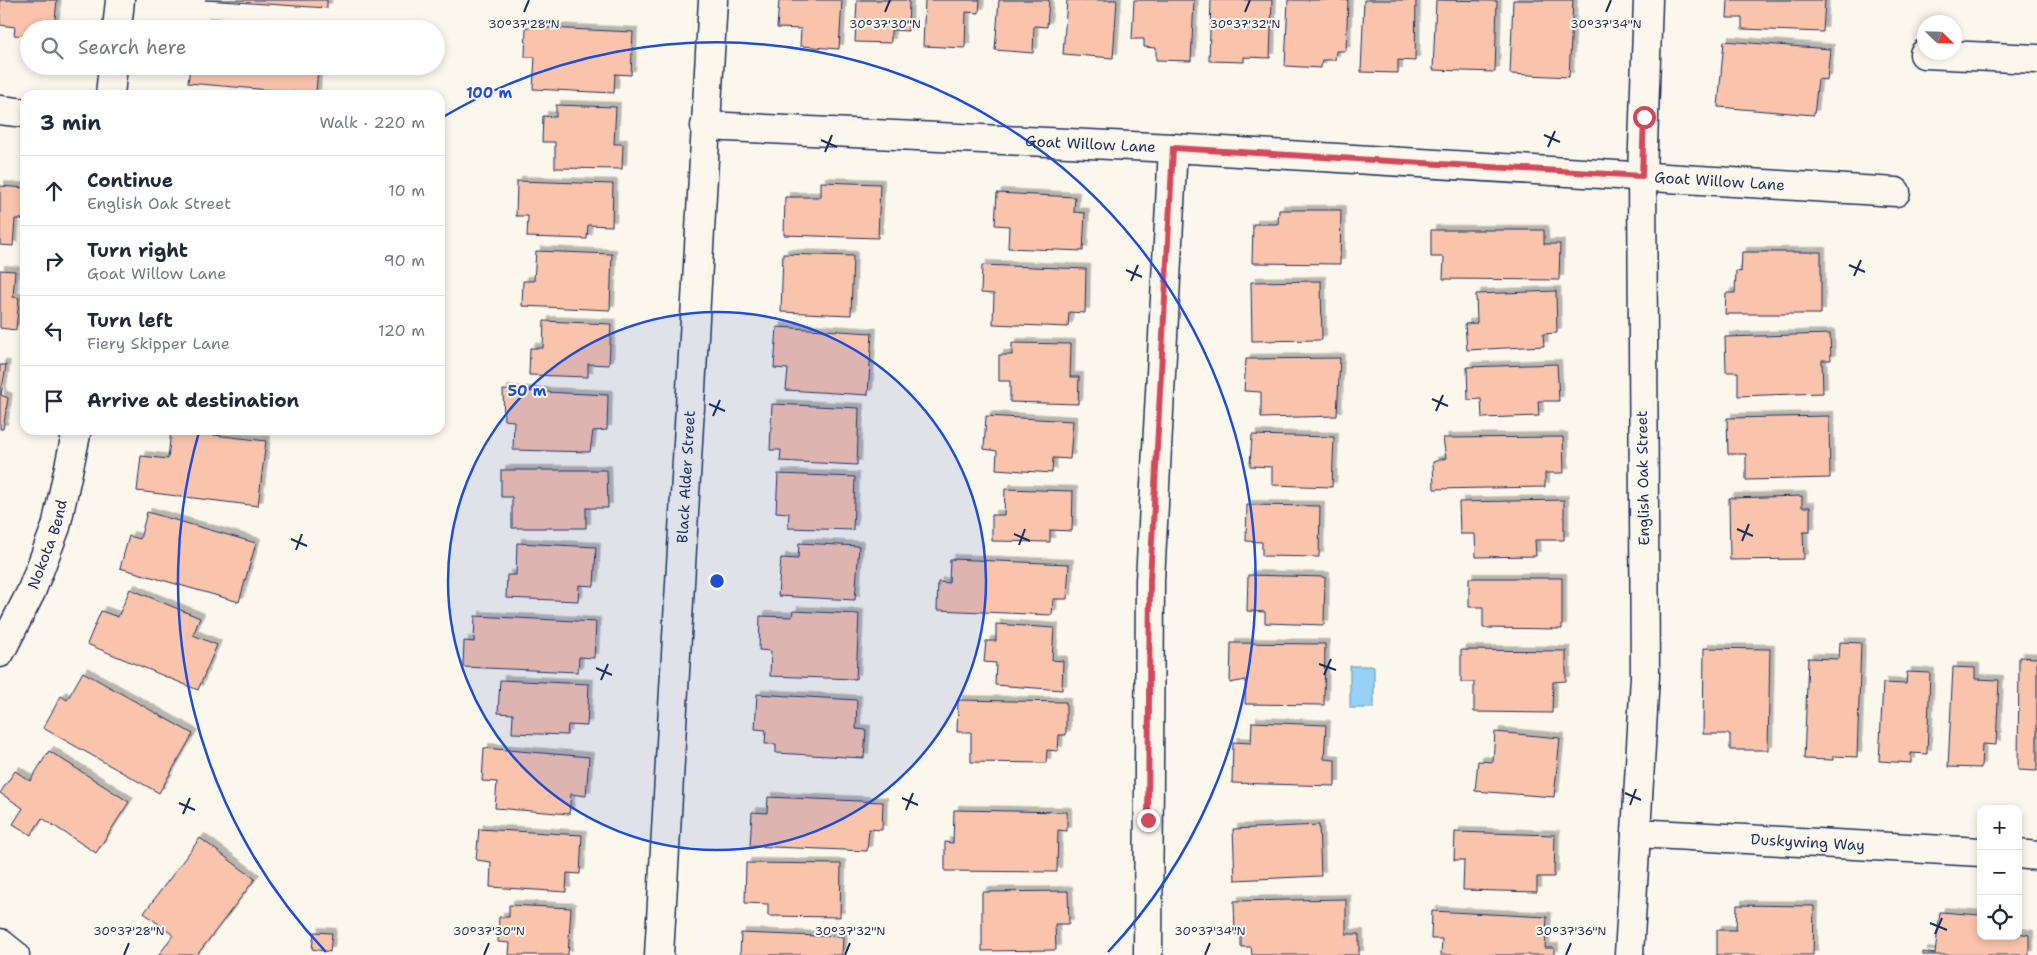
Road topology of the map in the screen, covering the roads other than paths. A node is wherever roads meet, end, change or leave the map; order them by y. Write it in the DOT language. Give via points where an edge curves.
graph roads {
  1 [pos="120,0"];
  2 [pos="713,0"];
  3 [pos="1648,0"];
  4 [pos="118,20"];
  5 [pos="1962,56"];
  6 [pos="2037,59"];
  7 [pos="112,75"];
  8 [pos="111,90"];
  9 [pos="0,110"];
  10 [pos="20,112"];
  11 [pos="705,126"];
  12 [pos="1173,148"];
  13 [pos="1642,176"];
  14 [pos="1896,192"];
  15 [pos="76,435"];
  16 [pos="0,653"];
  17 [pos="1636,832"];
  18 [pos="1977,852"];
  19 [pos="2022,854"];
  20 [pos="2037,856"];
  21 [pos="0,943"];
  22 [pos="15,955"];
  23 [pos="659,955"];
  24 [pos="1148,955"];
  25 [pos="1629,955"];
  1 -- 4 [label="street"];
  2 -- 11 [label="street, Black Alder Street"];
  3 -- 13 [label="street, English Oak Street"];
  5 -- 6 [label="street"];
  7 -- 8 [label="street"];
  9 -- 10 [label="street"];
  11 -- 12 [label="street, Goat Willow Lane"];
  11 -- 23 [label="street, Black Alder Street"];
  12 -- 13 [label="street, Goat Willow Lane"];
  12 -- 24 [label="street" via="1150,580"];
  13 -- 14 [label="street, Goat Willow Lane"];
  13 -- 17 [label="street, English Oak Street" via="1645,676"];
  15 -- 16 [label="street, Nokota Bend" via="56,527 31,592"];
  17 -- 18 [label="street, Duskywing Way"];
  17 -- 25 [label="street, English Oak Street"];
  19 -- 20 [label="street"];
  21 -- 22 [label="street"];
}
